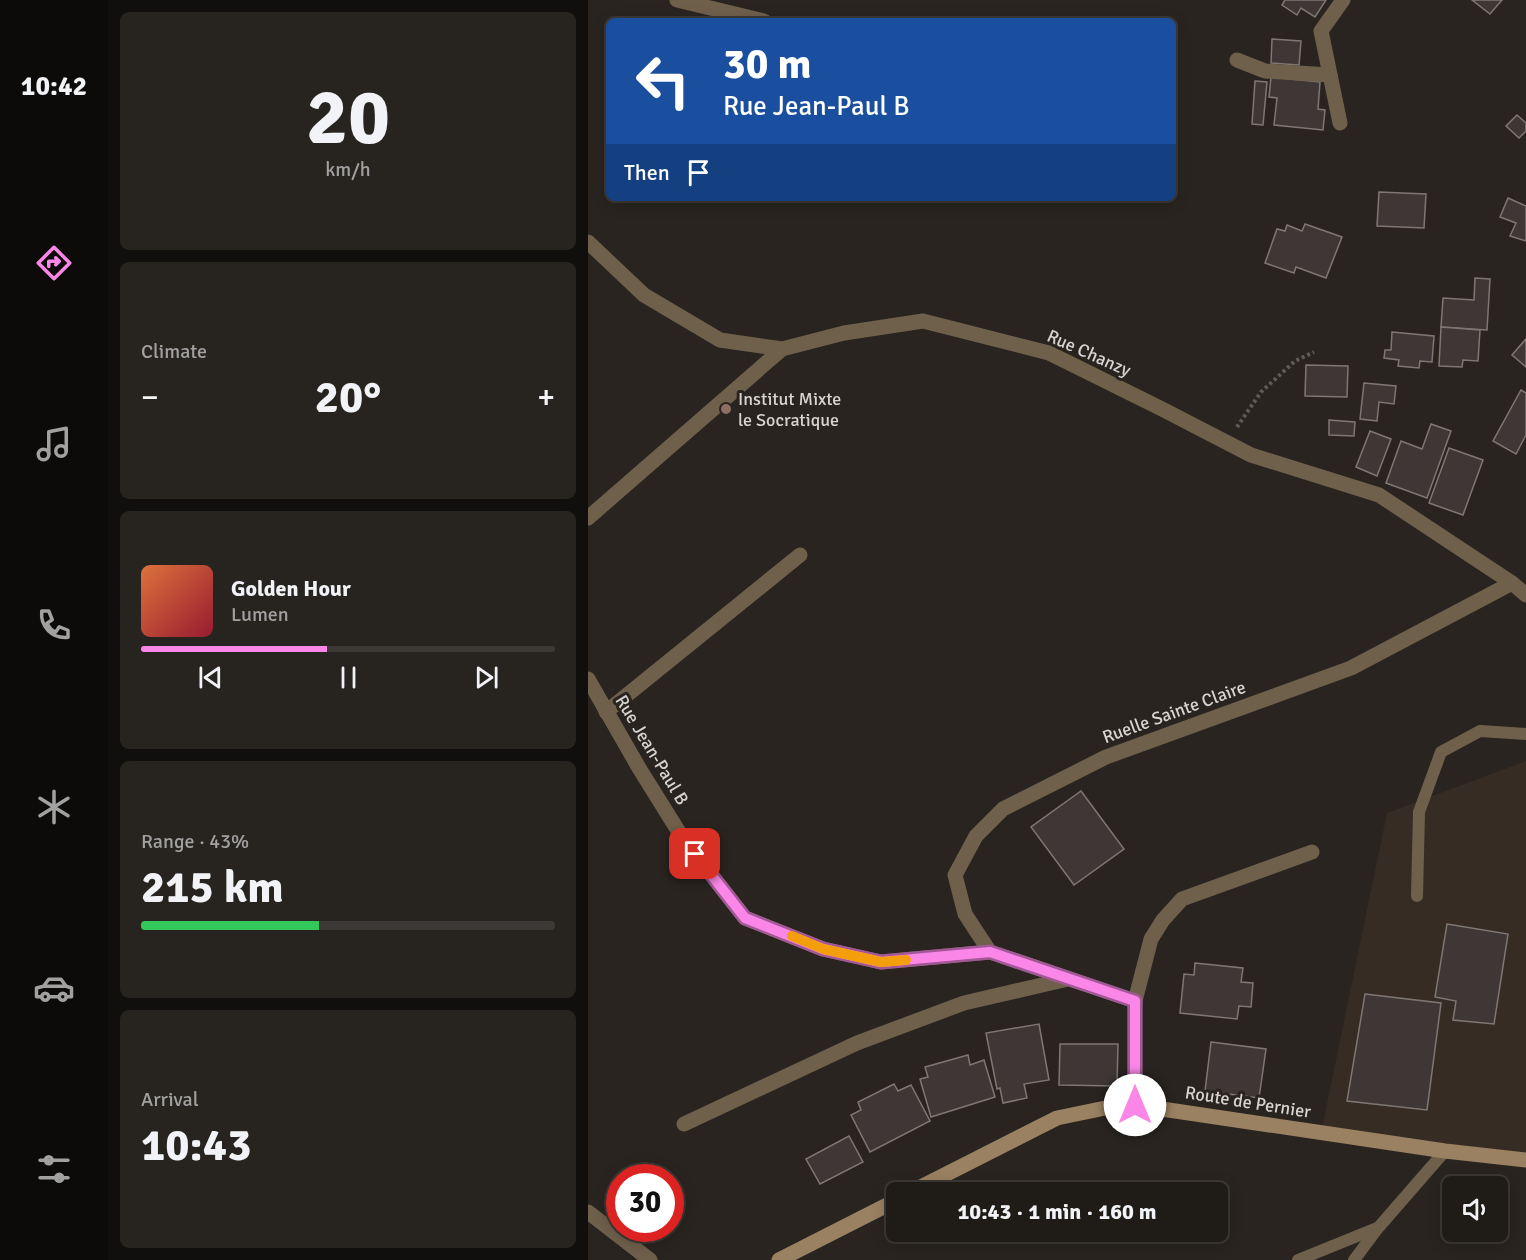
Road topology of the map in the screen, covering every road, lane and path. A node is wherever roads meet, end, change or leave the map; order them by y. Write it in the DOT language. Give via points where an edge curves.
graph roads {
  1 [pos="677,0"];
  2 [pos="1343,0"];
  3 [pos="752,18"];
  4 [pos="1237,60"];
  5 [pos="1330,75"];
  6 [pos="1340,123"];
  7 [pos="588,242"];
  8 [pos="782,349"];
  9 [pos="1314,352"];
  10 [pos="1227,442"];
  11 [pos="588,518"];
  12 [pos="800,555"];
  13 [pos="1512,583"];
  14 [pos="1526,595"];
  15 [pos="588,679"];
  16 [pos="606,712"];
  17 [pos="1526,734"];
  18 [pos="1312,852"];
  19 [pos="1417,896"];
  20 [pos="990,952"];
  21 [pos="1068,978"];
  22 [pos="1135,1001"];
  23 [pos="1135,1105"];
  24 [pos="684,1124"];
  25 [pos="1445,1151"];
  26 [pos="1526,1160"];
  27 [pos="931,1182"];
  28 [pos="886,1206"];
  29 [pos="588,1212"];
  30 [pos="1378,1228"];
  31 [pos="650,1260"];
  32 [pos="779,1260"];
  33 [pos="1298,1260"];
  34 [pos="1354,1260"];
  1 -- 3 [label="street"];
  2 -- 5 [label="street" via="1322,32"];
  4 -- 5 [label="street" via="1265,71"];
  5 -- 6 [label="street"];
  7 -- 8 [label="street, Rue Chanzy" via="644,295 720,340"];
  8 -- 10 [label="street, Rue Chanzy" via="844,333 923,321 1049,353"];
  8 -- 11 [label="street"];
  9 -- 10 [label="path" via="1295,361 1261,392"];
  10 -- 13 [label="street, Rue Chanzy" via="1251,455 1379,495"];
  12 -- 16 [label="street"];
  13 -- 14 [label="street, Rue Chanzy"];
  13 -- 20 [label="street, Ruelle Sainte Claire" via="1351,668 1106,757 1003,809 976,836 955,875 964,914"];
  15 -- 16 [label="street, Rue Jean-Paul B"];
  16 -- 20 [label="street, Rue Jean-Paul B" via="682,837 745,918 823,949 881,962"];
  17 -- 19 [label="lane" via="1480,731 1441,752 1419,812"];
  18 -- 22 [label="street" via="1182,899 1151,939"];
  20 -- 21 [label="street, Rue Jean-Paul B"];
  21 -- 22 [label="street, Rue Jean-Paul B"];
  21 -- 24 [label="street" via="964,1003 867,1039"];
  22 -- 23 [label="street"];
  23 -- 25 [label="street, Route de Pernier"];
  23 -- 27 [label="street, Route de Pernier" via="1057,1118"];
  25 -- 26 [label="street, Route de Pernier"];
  25 -- 30 [label="lane"];
  28 -- 32 [label="street"];
  29 -- 31 [label="street"];
  30 -- 33 [label="lane"];
  30 -- 34 [label="lane"];
}
